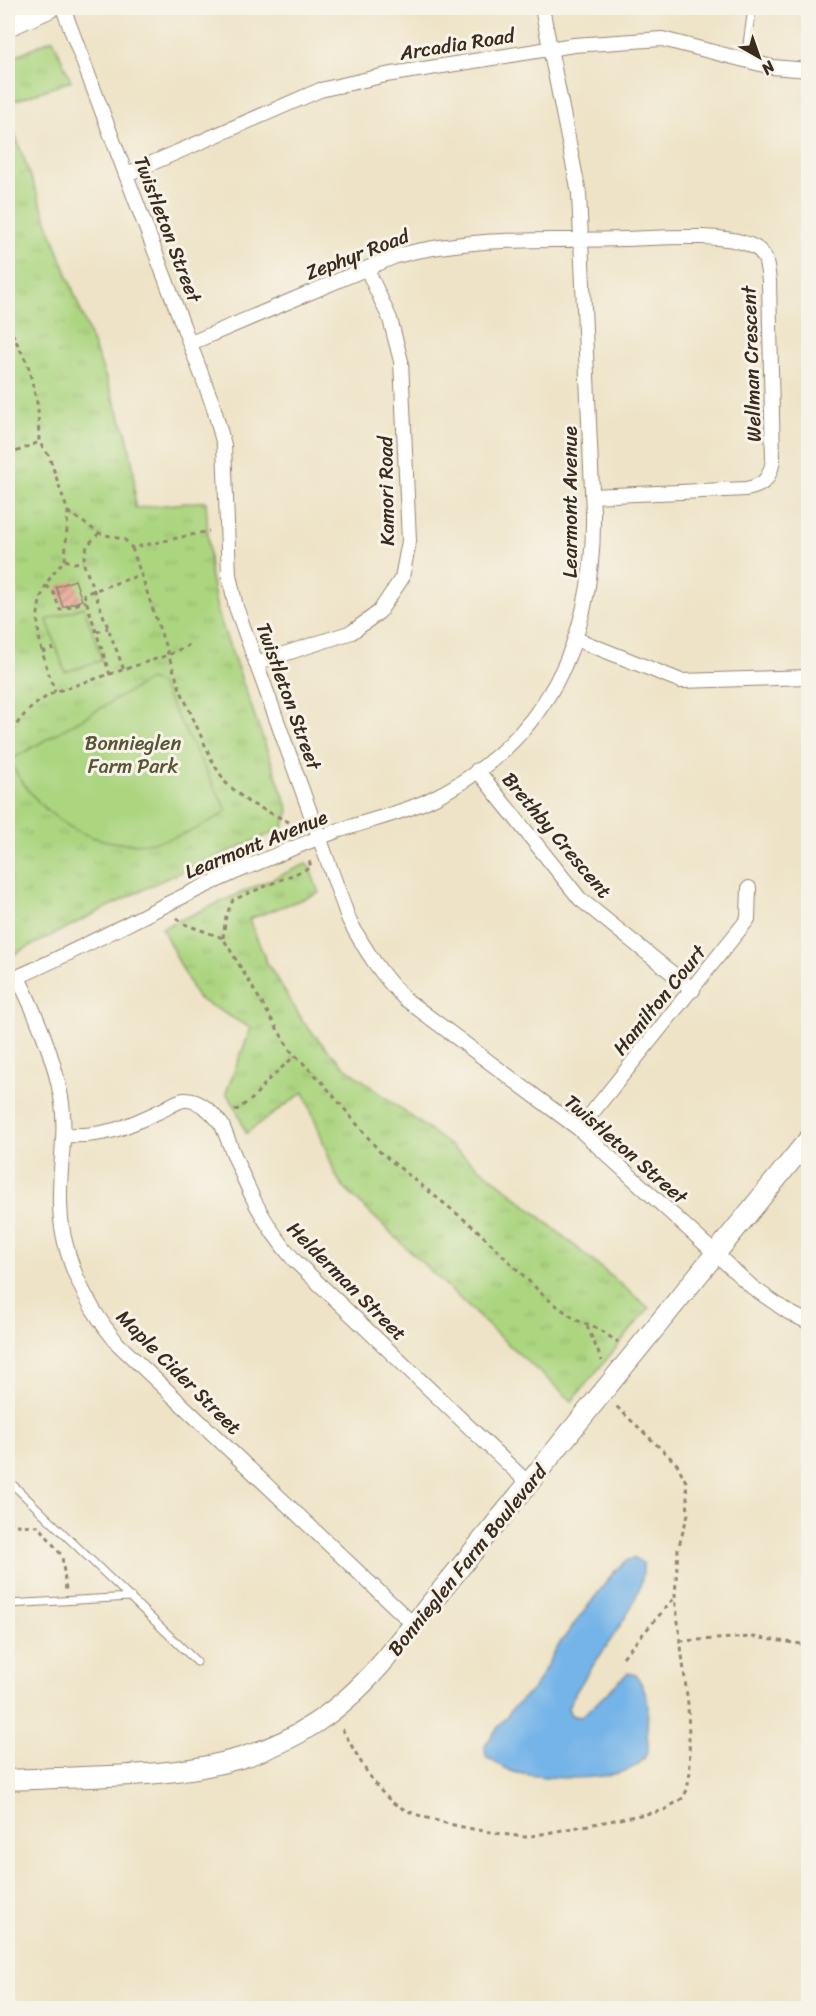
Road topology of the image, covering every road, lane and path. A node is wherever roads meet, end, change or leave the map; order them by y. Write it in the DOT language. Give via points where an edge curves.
graph roads {
  1 [pos="49,8"];
  2 [pos="63,8"];
  3 [pos="542,8"];
  4 [pos="752,8"];
  5 [pos="8,26"];
  6 [pos="550,49"];
  7 [pos="745,59"];
  8 [pos="808,70"];
  9 [pos="127,174"];
  10 [pos="582,239"];
  11 [pos="367,269"];
  12 [pos="8,325"];
  13 [pos="191,343"];
  14 [pos="39,442"];
  15 [pos="8,454"];
  16 [pos="592,496"];
  17 [pos="69,512"];
  18 [pos="209,531"];
  19 [pos="99,534"];
  20 [pos="132,548"];
  21 [pos="65,560"];
  22 [pos="83,562"];
  23 [pos="140,575"];
  24 [pos="46,586"];
  25 [pos="95,590"];
  26 [pos="86,601"];
  27 [pos="108,628"];
  28 [pos="97,632"];
  29 [pos="576,639"];
  30 [pos="189,645"];
  31 [pos="54,648"];
  32 [pos="41,652"];
  33 [pos="168,655"];
  34 [pos="256,663"];
  35 [pos="124,670"];
  36 [pos="110,675"];
  37 [pos="808,677"];
  38 [pos="55,692"];
  39 [pos="8,740"];
  40 [pos="477,770"];
  41 [pos="295,825"];
  42 [pos="319,838"];
  43 [pos="309,861"];
  44 [pos="749,888"];
  45 [pos="177,918"];
  46 [pos="223,939"];
  47 [pos="13,979"];
  48 [pos="693,990"];
  49 [pos="295,1056"];
  50 [pos="235,1111"];
  51 [pos="579,1129"];
  52 [pos="65,1135"];
  53 [pos="808,1140"];
  54 [pos="715,1254"];
  55 [pos="808,1323"];
  56 [pos="586,1324"];
  57 [pos="618,1342"];
  58 [pos="602,1361"];
  59 [pos="616,1406"];
  60 [pos="8,1480"];
  61 [pos="529,1484"];
  62 [pos="8,1521"];
  63 [pos="66,1590"];
  64 [pos="675,1597"];
  65 [pos="131,1598"];
  66 [pos="8,1604"];
  67 [pos="414,1625"];
  68 [pos="680,1641"];
  69 [pos="808,1645"];
  70 [pos="623,1657"];
  71 [pos="197,1662"];
  72 [pos="342,1729"];
  73 [pos="8,1780"];
  1 -- 5 [label="street"];
  2 -- 9 [label="street, Twistleton Street"];
  3 -- 6 [label="street, Learmont Avenue"];
  4 -- 7 [label="lane"];
  6 -- 7 [label="street, Arcadia Road" via="628,39 662,39"];
  6 -- 9 [label="street, Arcadia Road" via="386,75 320,90"];
  6 -- 10 [label="street, Learmont Avenue" via="579,193"];
  7 -- 8 [label="street, Arcadia Road" via="772,67"];
  9 -- 13 [label="street, Twistleton Street"];
  10 -- 11 [label="street, Zephyr Road" via="481,241 435,247 396,256"];
  10 -- 16 [label="street, Learmont Avenue"];
  10 -- 16 [label="street, Wellman Crescent" via="693,237 741,242 752,245 764,256 769,281 773,460 768,479 746,489"];
  11 -- 13 [label="street, Zephyr Road"];
  11 -- 34 [label="street, Kamori Road" via="390,319 401,361 409,541 402,578 379,612 352,632"];
  12 -- 14 [label="path" via="28,365 38,407"];
  13 -- 34 [label="street, Twistleton Street" via="224,445 228,575"];
  14 -- 15 [label="path"];
  14 -- 17 [label="path" via="49,456"];
  16 -- 29 [label="street, Learmont Avenue" via="591,573"];
  17 -- 19 [label="path"];
  17 -- 21 [label="path"];
  18 -- 20 [label="path"];
  19 -- 20 [label="path" via="125,540"];
  19 -- 22 [label="path" via="87,546"];
  20 -- 23 [label="path"];
  21 -- 22 [label="path"];
  21 -- 24 [label="path"];
  22 -- 25 [label="path"];
  23 -- 25 [label="path"];
  23 -- 33 [label="path"];
  24 -- 26 [label="path" via="53,591 60,610"];
  24 -- 32 [label="path" via="37,620"];
  25 -- 26 [label="path" via="84,594"];
  25 -- 27 [label="path"];
  26 -- 28 [label="path"];
  27 -- 28 [label="path"];
  27 -- 35 [label="path"];
  28 -- 36 [label="path"];
  29 -- 37 [label="street" via="681,681"];
  29 -- 40 [label="street, Learmont Avenue" via="558,679 532,718"];
  30 -- 33 [label="path"];
  31 -- 32 [label="path"];
  32 -- 38 [label="path"];
  33 -- 35 [label="path"];
  33 -- 41 [label="path" via="200,735 226,783 248,802"];
  34 -- 42 [label="street, Twistleton Street"];
  35 -- 36 [label="path"];
  36 -- 38 [label="path"];
  38 -- 39 [label="path" via="28,710"];
  40 -- 42 [label="street, Learmont Avenue" via="426,802"];
  40 -- 48 [label="street, Brethby Crescent" via="580,898"];
  42 -- 47 [label="street, Learmont Avenue" via="180,896"];
  42 -- 51 [label="street, Twistleton Street" via="349,920 388,982 428,1018"];
  43 -- 46 [label="path" via="311,867 233,900"];
  44 -- 48 [label="street, Hamilton Court" via="748,919"];
  45 -- 46 [label="path"];
  46 -- 49 [label="path"];
  47 -- 52 [label="street, Maple Cider Street" via="46,1042 61,1096"];
  48 -- 51 [label="street, Hamilton Court"];
  49 -- 50 [label="path"];
  49 -- 56 [label="path" via="388,1160 476,1229 545,1297"];
  51 -- 54 [label="street, Twistleton Street"];
  52 -- 61 [label="street, Helderman Street" via="116,1132 184,1100 212,1112 222,1125 264,1222 283,1248"];
  52 -- 67 [label="street, Maple Cider Street" via="59,1196 64,1237 82,1292 104,1328"];
  53 -- 54 [label="street, Bonnieglen Farm Boulevard"];
  54 -- 55 [label="street, Twistleton Street" via="770,1301"];
  54 -- 61 [label="street, Bonnieglen Farm Boulevard"];
  56 -- 57 [label="path"];
  56 -- 58 [label="path"];
  59 -- 64 [label="path" via="677,1464 686,1482 688,1514 678,1549"];
  60 -- 65 [label="lane"];
  61 -- 67 [label="street, Bonnieglen Farm Boulevard"];
  62 -- 63 [label="path" via="16,1526 39,1526 62,1556"];
  64 -- 68 [label="path"];
  64 -- 70 [label="path"];
  65 -- 66 [label="lane"];
  65 -- 71 [label="lane"];
  67 -- 73 [label="street, Bonnieglen Farm Boulevard" via="369,1679 336,1709 299,1734 262,1752 194,1769"];
  68 -- 69 [label="path" via="753,1637"];
  68 -- 72 [label="path" via="688,1704 690,1772 683,1798 664,1810 526,1837 410,1813 376,1785"];
}
